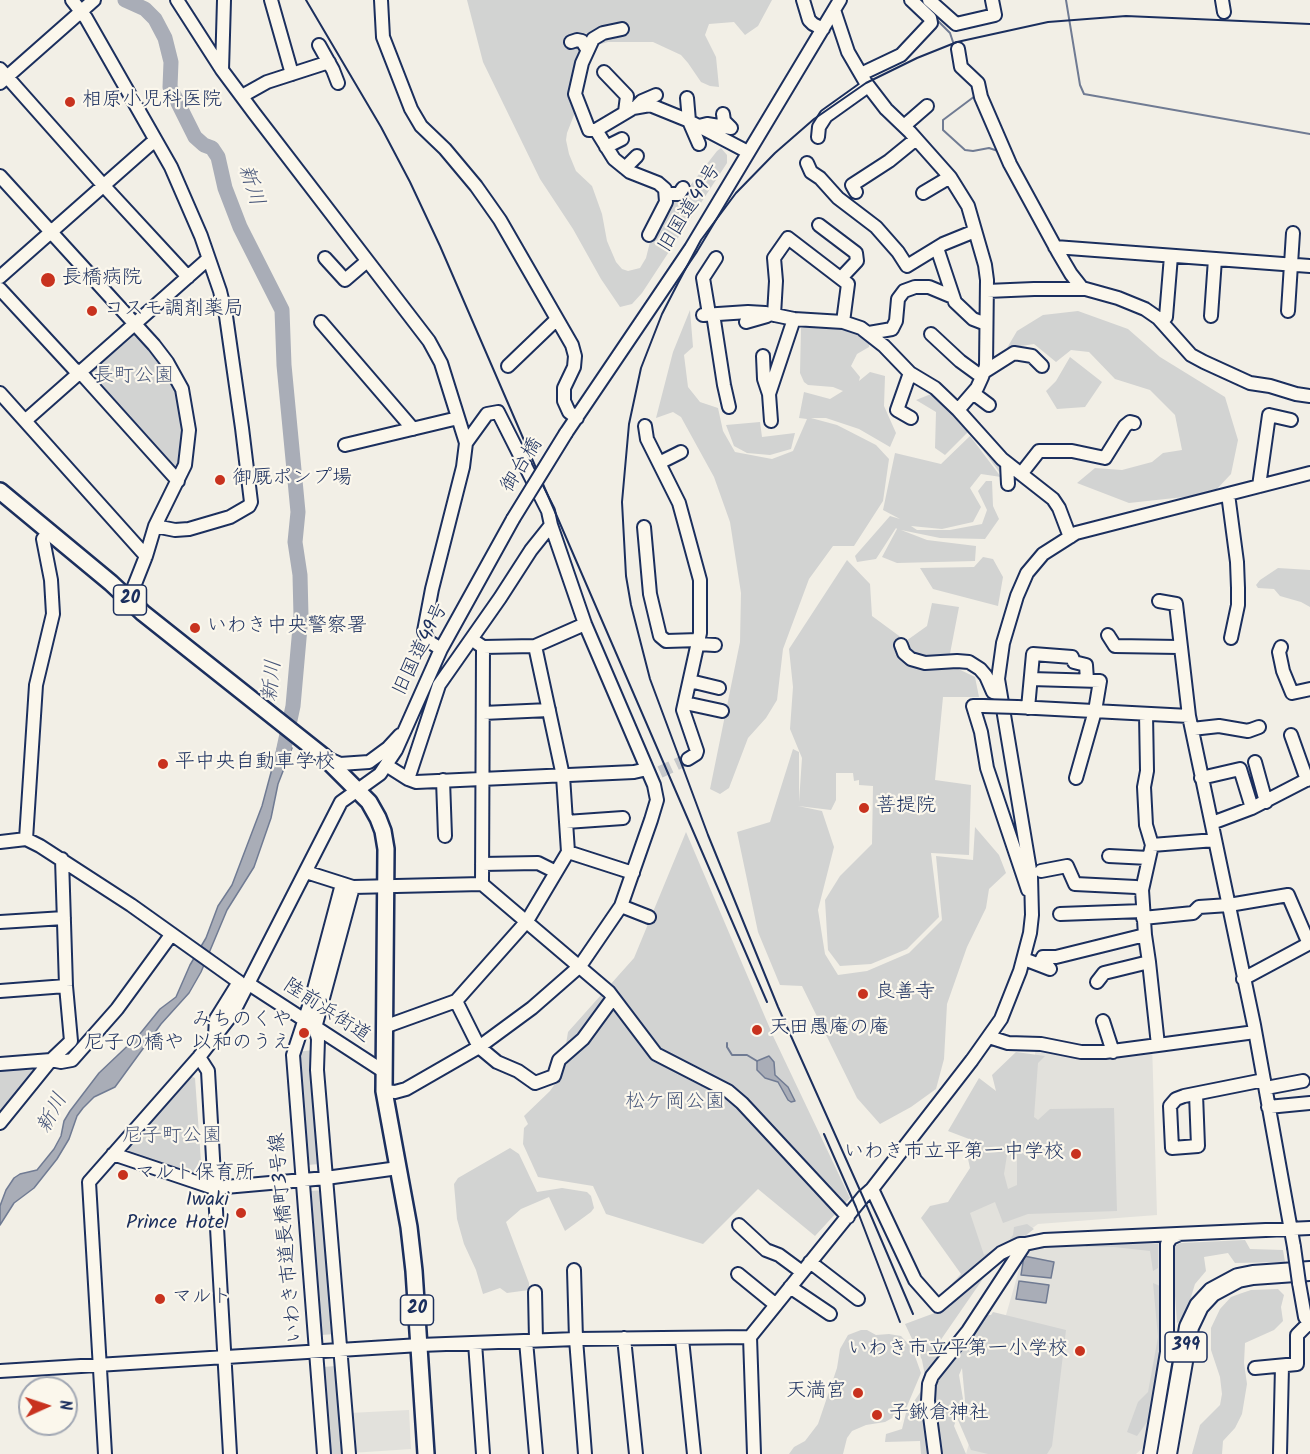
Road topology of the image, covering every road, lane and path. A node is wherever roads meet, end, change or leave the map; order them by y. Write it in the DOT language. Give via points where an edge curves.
graph roads {
  1 [pos="72,0"];
  2 [pos="177,0"];
  3 [pos="224,0"];
  4 [pos="271,0"];
  5 [pos="381,0"];
  6 [pos="803,0"];
  7 [pos="911,0"];
  8 [pos="929,0"];
  9 [pos="992,0"];
  10 [pos="837,5"];
  11 [pos="86,7"];
  12 [pos="622,29"];
  13 [pos="823,29"];
  14 [pos="571,42"];
  15 [pos="319,45"];
  16 [pos="587,49"];
  17 [pos="958,49"];
  18 [pos="329,62"];
  19 [pos="222,70"];
  20 [pos="604,72"];
  21 [pos="292,74"];
  22 [pos="861,74"];
  23 [pos="2,76"];
  24 [pos="338,83"];
  25 [pos="868,86"];
  26 [pos="656,95"];
  27 [pos="242,96"];
  28 [pos="687,98"];
  29 [pos="638,106"];
  30 [pos="927,106"];
  31 [pos="625,112"];
  32 [pos="723,114"];
  33 [pos="694,124"];
  34 [pos="904,126"];
  35 [pos="596,130"];
  36 [pos="818,137"];
  37 [pos="622,139"];
  38 [pos="916,139"];
  39 [pos="155,140"];
  40 [pos="699,144"];
  41 [pos="606,147"];
  42 [pos="748,152"];
  43 [pos="638,156"];
  44 [pos="807,163"];
  45 [pos="625,168"];
  46 [pos="0,176"];
  47 [pos="950,177"];
  48 [pos="103,185"];
  49 [pos="683,188"];
  50 [pos="856,192"];
  51 [pos="923,193"];
  52 [pos="667,194"];
  53 [pos="819,225"];
  54 [pos="975,231"];
  55 [pos="50,233"];
  56 [pos="1293,233"];
  57 [pos="649,235"];
  58 [pos="1054,247"];
  59 [pos="937,248"];
  60 [pos="1171,256"];
  61 [pos="325,258"];
  62 [pos="716,258"];
  63 [pos="208,259"];
  64 [pos="1215,259"];
  65 [pos="366,262"];
  66 [pos="1290,265"];
  67 [pos="1310,266"];
  68 [pos="0,277"];
  69 [pos="188,277"];
  70 [pos="841,278"];
  71 [pos="0,289"];
  72 [pos="1083,289"];
  73 [pos="987,291"];
  74 [pos="953,297"];
  75 [pos="1288,311"];
  76 [pos="708,315"];
  77 [pos="772,315"];
  78 [pos="1211,316"];
  79 [pos="557,319"];
  80 [pos="794,320"];
  81 [pos="321,322"];
  82 [pos="746,322"];
  83 [pos="843,322"];
  84 [pos="1162,322"];
  85 [pos="135,324"];
  86 [pos="986,324"];
  87 [pos="869,333"];
  88 [pos="931,334"];
  89 [pos="763,356"];
  90 [pos="508,366"];
  91 [pos="1042,366"];
  92 [pos="80,372"];
  93 [pos="910,373"];
  94 [pos="983,374"];
  95 [pos="0,393"];
  96 [pos="973,393"];
  97 [pos="769,394"];
  98 [pos="1310,396"];
  99 [pos="989,405"];
  100 [pos="729,407"];
  101 [pos="958,410"];
  102 [pos="458,418"];
  103 [pos="577,418"];
  104 [pos="911,418"];
  105 [pos="26,420"];
  106 [pos="1291,420"];
  107 [pos="771,422"];
  108 [pos="1134,423"];
  109 [pos="645,426"];
  110 [pos="413,429"];
  111 [pos="566,433"];
  112 [pos="466,443"];
  113 [pos="345,445"];
  114 [pos="681,452"];
  115 [pos="659,463"];
  116 [pos="1007,463"];
  117 [pos="1310,473"];
  118 [pos="1021,474"];
  119 [pos="178,481"];
  120 [pos="1008,484"];
  121 [pos="1259,486"];
  122 [pos="0,491"];
  123 [pos="1228,494"];
  124 [pos="513,519"];
  125 [pos="551,525"];
  126 [pos="155,526"];
  127 [pos="644,527"];
  128 [pos="50,531"];
  129 [pos="1070,537"];
  130 [pos="146,556"];
  131 [pos="129,599"];
  132 [pos="1159,601"];
  133 [pos="585,624"];
  134 [pos="1108,635"];
  135 [pos="1232,638"];
  136 [pos="471,639"];
  137 [pos="699,642"];
  138 [pos="715,645"];
  139 [pos="901,645"];
  140 [pos="535,646"];
  141 [pos="483,647"];
  142 [pos="1179,647"];
  143 [pos="1281,647"];
  144 [pos="441,649"];
  145 [pos="1031,679"];
  146 [pos="1087,680"];
  147 [pos="690,681"];
  148 [pos="719,688"];
  149 [pos="1310,689"];
  150 [pos="1000,695"];
  151 [pos="685,703"];
  152 [pos="1022,707"];
  153 [pos="549,710"];
  154 [pos="722,711"];
  155 [pos="1095,711"];
  156 [pos="483,713"];
  157 [pos="1146,714"];
  158 [pos="1189,716"];
  159 [pos="1259,727"];
  160 [pos="701,728"];
  161 [pos="405,729"];
  162 [pos="1192,729"];
  163 [pos="1291,735"];
  164 [pos="695,744"];
  165 [pos="323,756"];
  166 [pos="688,759"];
  167 [pos="1255,762"];
  168 [pos="386,765"];
  169 [pos="652,773"];
  170 [pos="563,776"];
  171 [pos="482,778"];
  172 [pos="1076,778"];
  173 [pos="1201,778"];
  174 [pos="408,779"];
  175 [pos="1309,779"];
  176 [pos="443,780"];
  177 [pos="358,792"];
  178 [pos="1266,802"];
  179 [pos="1252,808"];
  180 [pos="623,818"];
  181 [pos="566,822"];
  182 [pos="1212,823"];
  183 [pos="445,836"];
  184 [pos="26,839"];
  185 [pos="1215,840"];
  186 [pos="0,842"];
  187 [pos="568,852"];
  188 [pos="1150,852"];
  189 [pos="1109,856"];
  190 [pos="62,860"];
  191 [pos="482,864"];
  192 [pos="1041,871"];
  193 [pos="306,872"];
  194 [pos="556,872"];
  195 [pos="633,873"];
  196 [pos="482,884"];
  197 [pos="387,885"];
  198 [pos="348,886"];
  199 [pos="1142,890"];
  200 [pos="1032,900"];
  201 [pos="1229,905"];
  202 [pos="621,906"];
  203 [pos="1060,914"];
  204 [pos="1143,915"];
  205 [pos="649,917"];
  206 [pos="64,918"];
  207 [pos="527,921"];
  208 [pos="0,922"];
  209 [pos="171,935"];
  210 [pos="1145,935"];
  211 [pos="1310,944"];
  212 [pos="1024,959"];
  213 [pos="1149,962"];
  214 [pos="580,966"];
  215 [pos="1243,979"];
  216 [pos="1097,982"];
  217 [pos="249,984"];
  218 [pos="66,986"];
  219 [pos="0,991"];
  220 [pos="613,998"];
  221 [pos="456,1001"];
  222 [pos="303,1021"];
  223 [pos="1103,1021"];
  224 [pos="384,1027"];
  225 [pos="315,1028"];
  226 [pos="1255,1032"];
  227 [pos="214,1037"];
  228 [pos="989,1037"];
  229 [pos="1158,1045"];
  230 [pos="479,1047"];
  231 [pos="1113,1052"];
  232 [pos="199,1057"];
  233 [pos="51,1060"];
  234 [pos="0,1064"];
  235 [pos="383,1071"];
  236 [pos="1303,1081"];
  237 [pos="1265,1084"];
  238 [pos="384,1091"];
  239 [pos="1196,1094"];
  240 [pos="1310,1103"];
  241 [pos="1268,1107"];
  242 [pos="0,1123"];
  243 [pos="113,1154"];
  244 [pos="398,1168"];
  245 [pos="326,1178"];
  246 [pos="303,1180"];
  247 [pos="214,1188"];
  248 [pos="872,1189"];
  249 [pos="848,1217"];
  250 [pos="739,1225"];
  251 [pos="1310,1228"];
  252 [pos="1291,1229"];
  253 [pos="1181,1234"];
  254 [pos="1025,1244"];
  255 [pos="810,1262"];
  256 [pos="574,1270"];
  257 [pos="802,1272"];
  258 [pos="738,1274"];
  259 [pos="1304,1277"];
  260 [pos="790,1287"];
  261 [pos="535,1292"];
  262 [pos="858,1299"];
  263 [pos="776,1305"];
  264 [pos="830,1314"];
  265 [pos="1309,1325"];
  266 [pos="750,1337"];
  267 [pos="624,1338"];
  268 [pos="576,1339"];
  269 [pos="682,1339"];
  270 [pos="531,1340"];
  271 [pos="475,1343"];
  272 [pos="420,1345"];
  273 [pos="341,1349"];
  274 [pos="316,1350"];
  275 [pos="225,1357"];
  276 [pos="100,1365"];
  277 [pos="1282,1366"];
  278 [pos="1256,1368"];
  279 [pos="0,1371"];
  280 [pos="105,1454"];
  281 [pos="230,1454"];
  282 [pos="324,1454"];
  283 [pos="349,1454"];
  284 [pos="426,1454"];
  285 [pos="483,1454"];
  286 [pos="536,1454"];
  287 [pos="585,1454"];
  288 [pos="636,1454"];
  289 [pos="694,1454"];
  290 [pos="754,1454"];
  291 [pos="935,1454"];
  292 [pos="1150,1454"];
  293 [pos="1167,1454"];
  294 [pos="1280,1454"];
  1 -- 11 [label="street"];
  2 -- 19 [label="street"];
  3 -- 19 [label="street"];
  4 -- 21 [label="street"];
  5 -- 79 [label="street" via="383,37 411,109 500,220"];
  6 -- 13 [label="street" via="809,20"];
  7 -- 22 [label="street" via="931,23 901,55"];
  8 -- 9 [label="street" via="956,24 995,15"];
  10 -- 13 [label="street, 旧国道49号"];
  10 -- 22 [label="street" via="848,52"];
  11 -- 23 [label="street"];
  11 -- 39 [label="street" via="86,18"];
  12 -- 16 [label="street" via="592,39"];
  13 -- 42 [label="street, 旧国道49号"];
  14 -- 16 [label="street" via="582,41"];
  15 -- 18 [label="street"];
  16 -- 35 [label="street" via="575,94 590,130"];
  17 -- 58 [label="street" via="961,67 978,83 1010,164"];
  18 -- 21 [label="street"];
  18 -- 24 [label="street"];
  19 -- 27 [label="street"];
  20 -- 31 [label="street" via="627,96"];
  21 -- 27 [label="street" via="267,81"];
  22 -- 25 [label="street"];
  23 -- 48 [label="street"];
  25 -- 34 [label="street"];
  25 -- 36 [label="street" via="826,116"];
  26 -- 29 [label="street"];
  27 -- 65 [label="street"];
  28 -- 33 [label="street"];
  29 -- 31 [label="street"];
  29 -- 33 [label="street" via="658,107"];
  30 -- 34 [label="street"];
  31 -- 35 [label="street"];
  32 -- 33 [label="street" via="731,128"];
  33 -- 40 [label="street"];
  33 -- 42 [label="street"];
  34 -- 38 [label="street"];
  35 -- 41 [label="street"];
  37 -- 41 [label="street"];
  38 -- 47 [label="street"];
  38 -- 50 [label="street" via="852,185"];
  39 -- 48 [label="street"];
  39 -- 63 [label="street" via="182,190"];
  41 -- 45 [label="street"];
  42 -- 103 [label="street, 旧国道49号" via="691,248"];
  43 -- 45 [label="street"];
  44 -- 59 [label="street" via="838,198 876,227 907,266"];
  45 -- 52 [label="street" via="663,186"];
  46 -- 55 [label="street"];
  47 -- 51 [label="street"];
  47 -- 54 [label="street" via="968,206"];
  48 -- 55 [label="street"];
  48 -- 69 [label="street"];
  49 -- 52 [label="street" via="679,194"];
  52 -- 57 [label="street"];
  53 -- 70 [label="street" via="856,253 857,261"];
  54 -- 59 [label="street"];
  54 -- 73 [label="street" via="985,265"];
  55 -- 68 [label="street"];
  55 -- 85 [label="street"];
  56 -- 66 [label="street"];
  58 -- 60 [label="street"];
  58 -- 72 [label="street"];
  59 -- 74 [label="street"];
  60 -- 64 [label="street"];
  60 -- 84 [label="street" via="1166,317"];
  61 -- 65 [label="street" via="345,280"];
  62 -- 76 [label="street" via="703,278"];
  63 -- 69 [label="street"];
  63 -- 126 [label="street" via="226,316 251,502 230,517 189,528"];
  64 -- 66 [label="street"];
  64 -- 78 [label="street"];
  65 -- 102 [label="street" via="429,341 441,363"];
  66 -- 67 [label="street"];
  66 -- 75 [label="street"];
  69 -- 85 [label="street"];
  70 -- 77 [label="street" via="788,238 774,258"];
  70 -- 83 [label="street" via="848,284"];
  71 -- 92 [label="street"];
  72 -- 73 [label="street"];
  72 -- 84 [label="street" via="1131,303"];
  73 -- 86 [label="street"];
  74 -- 86 [label="street" via="958,307"];
  74 -- 87 [label="street" via="929,287 904,291 898,299 892,329"];
  76 -- 77 [label="street"];
  76 -- 100 [label="street"];
  77 -- 80 [label="street"];
  77 -- 82 [label="street"];
  79 -- 90 [label="street"];
  79 -- 103 [label="street" via="575,356 564,388 564,401"];
  80 -- 83 [label="street"];
  80 -- 97 [label="street"];
  81 -- 110 [label="street"];
  83 -- 87 [label="street"];
  84 -- 98 [label="street" via="1191,355 1204,362 1250,383"];
  85 -- 92 [label="street"];
  85 -- 119 [label="street" via="167,362 184,395 189,442"];
  86 -- 94 [label="street"];
  87 -- 93 [label="street"];
  88 -- 94 [label="street" via="960,362"];
  89 -- 97 [label="street"];
  91 -- 94 [label="street" via="1032,356 1014,353"];
  92 -- 105 [label="street"];
  92 -- 119 [label="street"];
  93 -- 101 [label="street" via="935,388"];
  93 -- 104 [label="street" via="897,411"];
  94 -- 96 [label="street"];
  95 -- 105 [label="street"];
  96 -- 99 [label="street"];
  96 -- 101 [label="street"];
  97 -- 107 [label="street"];
  101 -- 116 [label="street"];
  102 -- 110 [label="street"];
  102 -- 112 [label="street"];
  103 -- 111 [label="street, 旧国道49号"];
  105 -- 130 [label="street"];
  106 -- 121 [label="street" via="1269,415"];
  108 -- 118 [label="street" via="1125,426 1105,458 1072,451 1038,451"];
  109 -- 115 [label="street"];
  110 -- 113 [label="street"];
  111 -- 124 [label="street, 御台橋, bridge"];
  112 -- 125 [label="street" via="487,414 498,412 548,511"];
  112 -- 144 [label="street" via="424,631 428,641"];
  114 -- 115 [label="street"];
  115 -- 137 [label="street" via="679,503 698,569"];
  116 -- 118 [label="street"];
  116 -- 120 [label="street"];
  117 -- 121 [label="street"];
  118 -- 129 [label="street" via="1053,499"];
  119 -- 126 [label="street"];
  121 -- 123 [label="street"];
  122 -- 128 [label="main road, 20"];
  123 -- 129 [label="street"];
  123 -- 135 [label="street" via="1238,588"];
  124 -- 144 [label="street, 旧国道49号"];
  125 -- 133 [label="street"];
  125 -- 136 [label="street"];
  126 -- 130 [label="street"];
  127 -- 137 [label="street" via="647,578 660,636 666,641"];
  128 -- 131 [label="main road, 20"];
  128 -- 184 [label="street" via="43,539 53,614 36,685"];
  129 -- 150 [label="street" via="1034,563 1022,581 1003,643"];
  130 -- 131 [label="street"];
  131 -- 165 [label="main road, 20"];
  132 -- 142 [label="street" via="1176,604"];
  133 -- 140 [label="street"];
  133 -- 169 [label="street"];
  134 -- 142 [label="street" via="1115,646"];
  136 -- 141 [label="street"];
  136 -- 174 [label="street" via="439,685"];
  137 -- 138 [label="street"];
  137 -- 147 [label="street"];
  139 -- 150 [label="street" via="911,659 926,663 969,662 980,669 993,692"];
  140 -- 141 [label="street"];
  140 -- 153 [label="street"];
  141 -- 156 [label="street"];
  142 -- 158 [label="street"];
  143 -- 149 [label="street" via="1283,671 1292,693"];
  144 -- 161 [label="street, 旧国道49号"];
  145 -- 146 [label="street"];
  145 -- 146 [label="street" via="1033,654 1072,657 1074,662 1086,665"];
  145 -- 152 [label="street"];
  146 -- 155 [label="street" via="1100,681"];
  147 -- 148 [label="street"];
  147 -- 151 [label="street"];
  150 -- 200 [label="street"];
  151 -- 154 [label="street"];
  151 -- 164 [label="street" via="684,714"];
  152 -- 155 [label="street"];
  152 -- 200 [label="street, bridge" via="973,706 987,768"];
  153 -- 156 [label="street"];
  153 -- 170 [label="street"];
  155 -- 157 [label="street"];
  155 -- 172 [label="street"];
  156 -- 171 [label="street"];
  157 -- 158 [label="street"];
  157 -- 188 [label="street" via="1144,786"];
  158 -- 162 [label="street"];
  159 -- 162 [label="street" via="1248,731 1219,726"];
  160 -- 164 [label="street"];
  161 -- 165 [label="street" via="369,762 340,764"];
  161 -- 168 [label="street, 旧国道49号"];
  162 -- 173 [label="street"];
  163 -- 175 [label="street"];
  164 -- 166 [label="street" via="696,754"];
  165 -- 177 [label="main road, 20"];
  167 -- 178 [label="street"];
  168 -- 174 [label="street"];
  168 -- 177 [label="street, 旧国道49号"];
  169 -- 170 [label="street"];
  169 -- 195 [label="street" via="657,800"];
  170 -- 171 [label="street"];
  170 -- 181 [label="street"];
  171 -- 176 [label="street"];
  171 -- 191 [label="street"];
  173 -- 179 [label="street" via="1240,769"];
  173 -- 182 [label="street"];
  174 -- 176 [label="street"];
  175 -- 178 [label="street"];
  176 -- 183 [label="street"];
  177 -- 193 [label="street, 旧国道49号" via="341,802"];
  177 -- 197 [label="main road, 20" via="369,802 383,831"];
  178 -- 179 [label="street"];
  179 -- 182 [label="street"];
  180 -- 181 [label="street"];
  181 -- 187 [label="street"];
  182 -- 185 [label="street"];
  184 -- 186 [label="street"];
  184 -- 190 [label="street"];
  185 -- 188 [label="street"];
  185 -- 201 [label="street"];
  187 -- 194 [label="street"];
  187 -- 195 [label="street"];
  188 -- 189 [label="street"];
  188 -- 199 [label="street"];
  190 -- 206 [label="street"];
  190 -- 209 [label="street"];
  191 -- 194 [label="street" via="538,863"];
  191 -- 196 [label="street"];
  192 -- 199 [label="street" via="1067,866 1075,884"];
  193 -- 198 [label="street"];
  193 -- 217 [label="street, 旧国道49号"];
  194 -- 207 [label="street"];
  195 -- 202 [label="street"];
  196 -- 197 [label="street"];
  196 -- 207 [label="street"];
  197 -- 198 [label="street"];
  197 -- 224 [label="main road, 20"];
  198 -- 222 [label="street, いわき市道長橋町3号線"];
  198 -- 225 [label="street"];
  199 -- 204 [label="street"];
  200 -- 212 [label="street"];
  201 -- 204 [label="street" via="1199,907 1193,913"];
  201 -- 211 [label="street" via="1288,895"];
  201 -- 215 [label="street"];
  202 -- 205 [label="street"];
  202 -- 214 [label="street"];
  203 -- 204 [label="street"];
  204 -- 210 [label="street"];
  206 -- 208 [label="street"];
  206 -- 218 [label="street"];
  207 -- 214 [label="street"];
  207 -- 221 [label="street"];
  209 -- 227 [label="street" via="239,982 216,1018"];
  209 -- 233 [label="street" via="117,1009 72,1060"];
  210 -- 212 [label="street" via="1043,957 1050,969"];
  210 -- 213 [label="street"];
  211 -- 215 [label="street"];
  212 -- 228 [label="street" via="1009,1003"];
  213 -- 216 [label="street" via="1104,973"];
  213 -- 229 [label="street"];
  214 -- 220 [label="street"];
  214 -- 230 [label="street"];
  215 -- 226 [label="street"];
  217 -- 222 [label="street, 陸前浜街道"];
  217 -- 227 [label="street, 旧国道49号"];
  218 -- 219 [label="street"];
  218 -- 233 [label="street" via="70,1041"];
  220 -- 230 [label="street" via="583,1040 559,1060 554,1076 535,1083"];
  220 -- 249 [label="street" via="656,1054 728,1090"];
  221 -- 224 [label="street"];
  221 -- 230 [label="street"];
  222 -- 225 [label="street, 陸前浜街道"];
  222 -- 246 [label="street, いわき市道長橋町3号線" via="292,1054"];
  223 -- 231 [label="street"];
  224 -- 235 [label="main road, 20"];
  225 -- 235 [label="street, 陸前浜街道"];
  225 -- 245 [label="street"];
  226 -- 229 [label="street"];
  226 -- 237 [label="street"];
  227 -- 232 [label="street, 旧国道49号"];
  228 -- 231 [label="street" via="1081,1052"];
  228 -- 248 [label="street"];
  229 -- 231 [label="street"];
  230 -- 238 [label="street" via="406,1089"];
  232 -- 243 [label="street, 旧国道49号"];
  232 -- 247 [label="street" via="208,1071"];
  233 -- 234 [label="street"];
  233 -- 242 [label="street"];
  235 -- 238 [label="main road, 20"];
  236 -- 237 [label="street"];
  237 -- 239 [label="street"];
  237 -- 241 [label="street"];
  238 -- 244 [label="main road, 20"];
  239 -- 239 [label="street" via="1176,1099 1170,1106 1172,1148 1198,1146"];
  240 -- 241 [label="street"];
  241 -- 252 [label="street"];
  243 -- 247 [label="street"];
  243 -- 276 [label="street, 旧国道49号" via="89,1182"];
  244 -- 245 [label="street"];
  244 -- 272 [label="main road, 20" via="409,1227"];
  245 -- 246 [label="street"];
  245 -- 273 [label="street"];
  246 -- 247 [label="street"];
  246 -- 274 [label="street, いわき市道長橋町3号線"];
  247 -- 275 [label="street"];
  248 -- 249 [label="street"];
  248 -- 254 [label="street" via="915,1280 938,1306 1001,1253"];
  249 -- 255 [label="street"];
  250 -- 257 [label="street" via="766,1250"];
  251 -- 252 [label="street"];
  252 -- 253 [label="street"];
  252 -- 259 [label="street, bridge"];
  253 -- 254 [label="street"];
  253 -- 292 [label="street" via="1170,1238 1167,1244 1167,1352"];
  254 -- 291 [label="street" via="968,1331 932,1376 928,1401"];
  255 -- 257 [label="street"];
  255 -- 262 [label="street"];
  256 -- 268 [label="street"];
  257 -- 260 [label="street"];
  258 -- 263 [label="street"];
  259 -- 265 [label="street"];
  259 -- 293 [label="highway, 399" via="1238,1278 1212,1292 1199,1306 1190,1327"];
  260 -- 263 [label="street"];
  260 -- 264 [label="street"];
  261 -- 270 [label="street"];
  263 -- 266 [label="street"];
  265 -- 277 [label="street" via="1297,1335 1297,1364"];
  266 -- 269 [label="street"];
  266 -- 290 [label="street"];
  267 -- 268 [label="street"];
  267 -- 269 [label="street"];
  267 -- 288 [label="street"];
  268 -- 270 [label="street"];
  268 -- 287 [label="street"];
  269 -- 289 [label="street"];
  270 -- 271 [label="street"];
  270 -- 286 [label="street"];
  271 -- 272 [label="street"];
  271 -- 285 [label="street"];
  272 -- 273 [label="street"];
  272 -- 284 [label="main road, 20"];
  273 -- 274 [label="street"];
  273 -- 283 [label="street"];
  274 -- 275 [label="street"];
  274 -- 282 [label="street, いわき市道長橋町3号線"];
  275 -- 276 [label="street"];
  275 -- 281 [label="street"];
  276 -- 279 [label="street"];
  276 -- 280 [label="street, 旧国道49号"];
  277 -- 278 [label="street"];
  277 -- 294 [label="street"];
}
